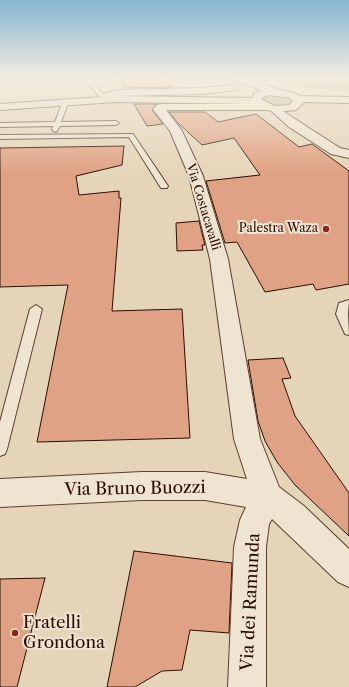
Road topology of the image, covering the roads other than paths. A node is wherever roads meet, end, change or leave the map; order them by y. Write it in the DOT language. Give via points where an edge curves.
graph roads {
  1 [pos="63,109"];
  2 [pos="159,109"];
  3 [pos="272,109"];
  4 [pos="116,123"];
  5 [pos="57,124"];
  6 [pos="0,125"];
  7 [pos="52,136"];
  8 [pos="0,137"];
  9 [pos="349,154"];
  10 [pos="164,186"];
  11 [pos="349,304"];
  12 [pos="36,309"];
  13 [pos="349,331"];
  14 [pos="0,448"];
  15 [pos="0,493"];
  16 [pos="268,497"];
  17 [pos="349,571"];
  18 [pos="247,687"];
  1 -- 5 [label="lane"];
  2 -- 16 [label="street, Via Costacavalli" via="176,132 196,176 217,251 247,439"];
  3 -- 9 [label="street" via="336,151"];
  4 -- 5 [label="lane"];
  5 -- 6 [label="lane"];
  5 -- 7 [label="lane"];
  7 -- 8 [label="lane"];
  7 -- 10 [label="lane" via="131,135"];
  11 -- 13 [label="lane" via="343,306 342,314"];
  12 -- 14 [label="lane"];
  15 -- 16 [label="street, Via Bruno Buozzi" via="142,486 205,486"];
  16 -- 17 [label="street" via="293,517"];
  16 -- 18 [label="street, Via dei Ramunda" via="256,520 250,547"];
}
